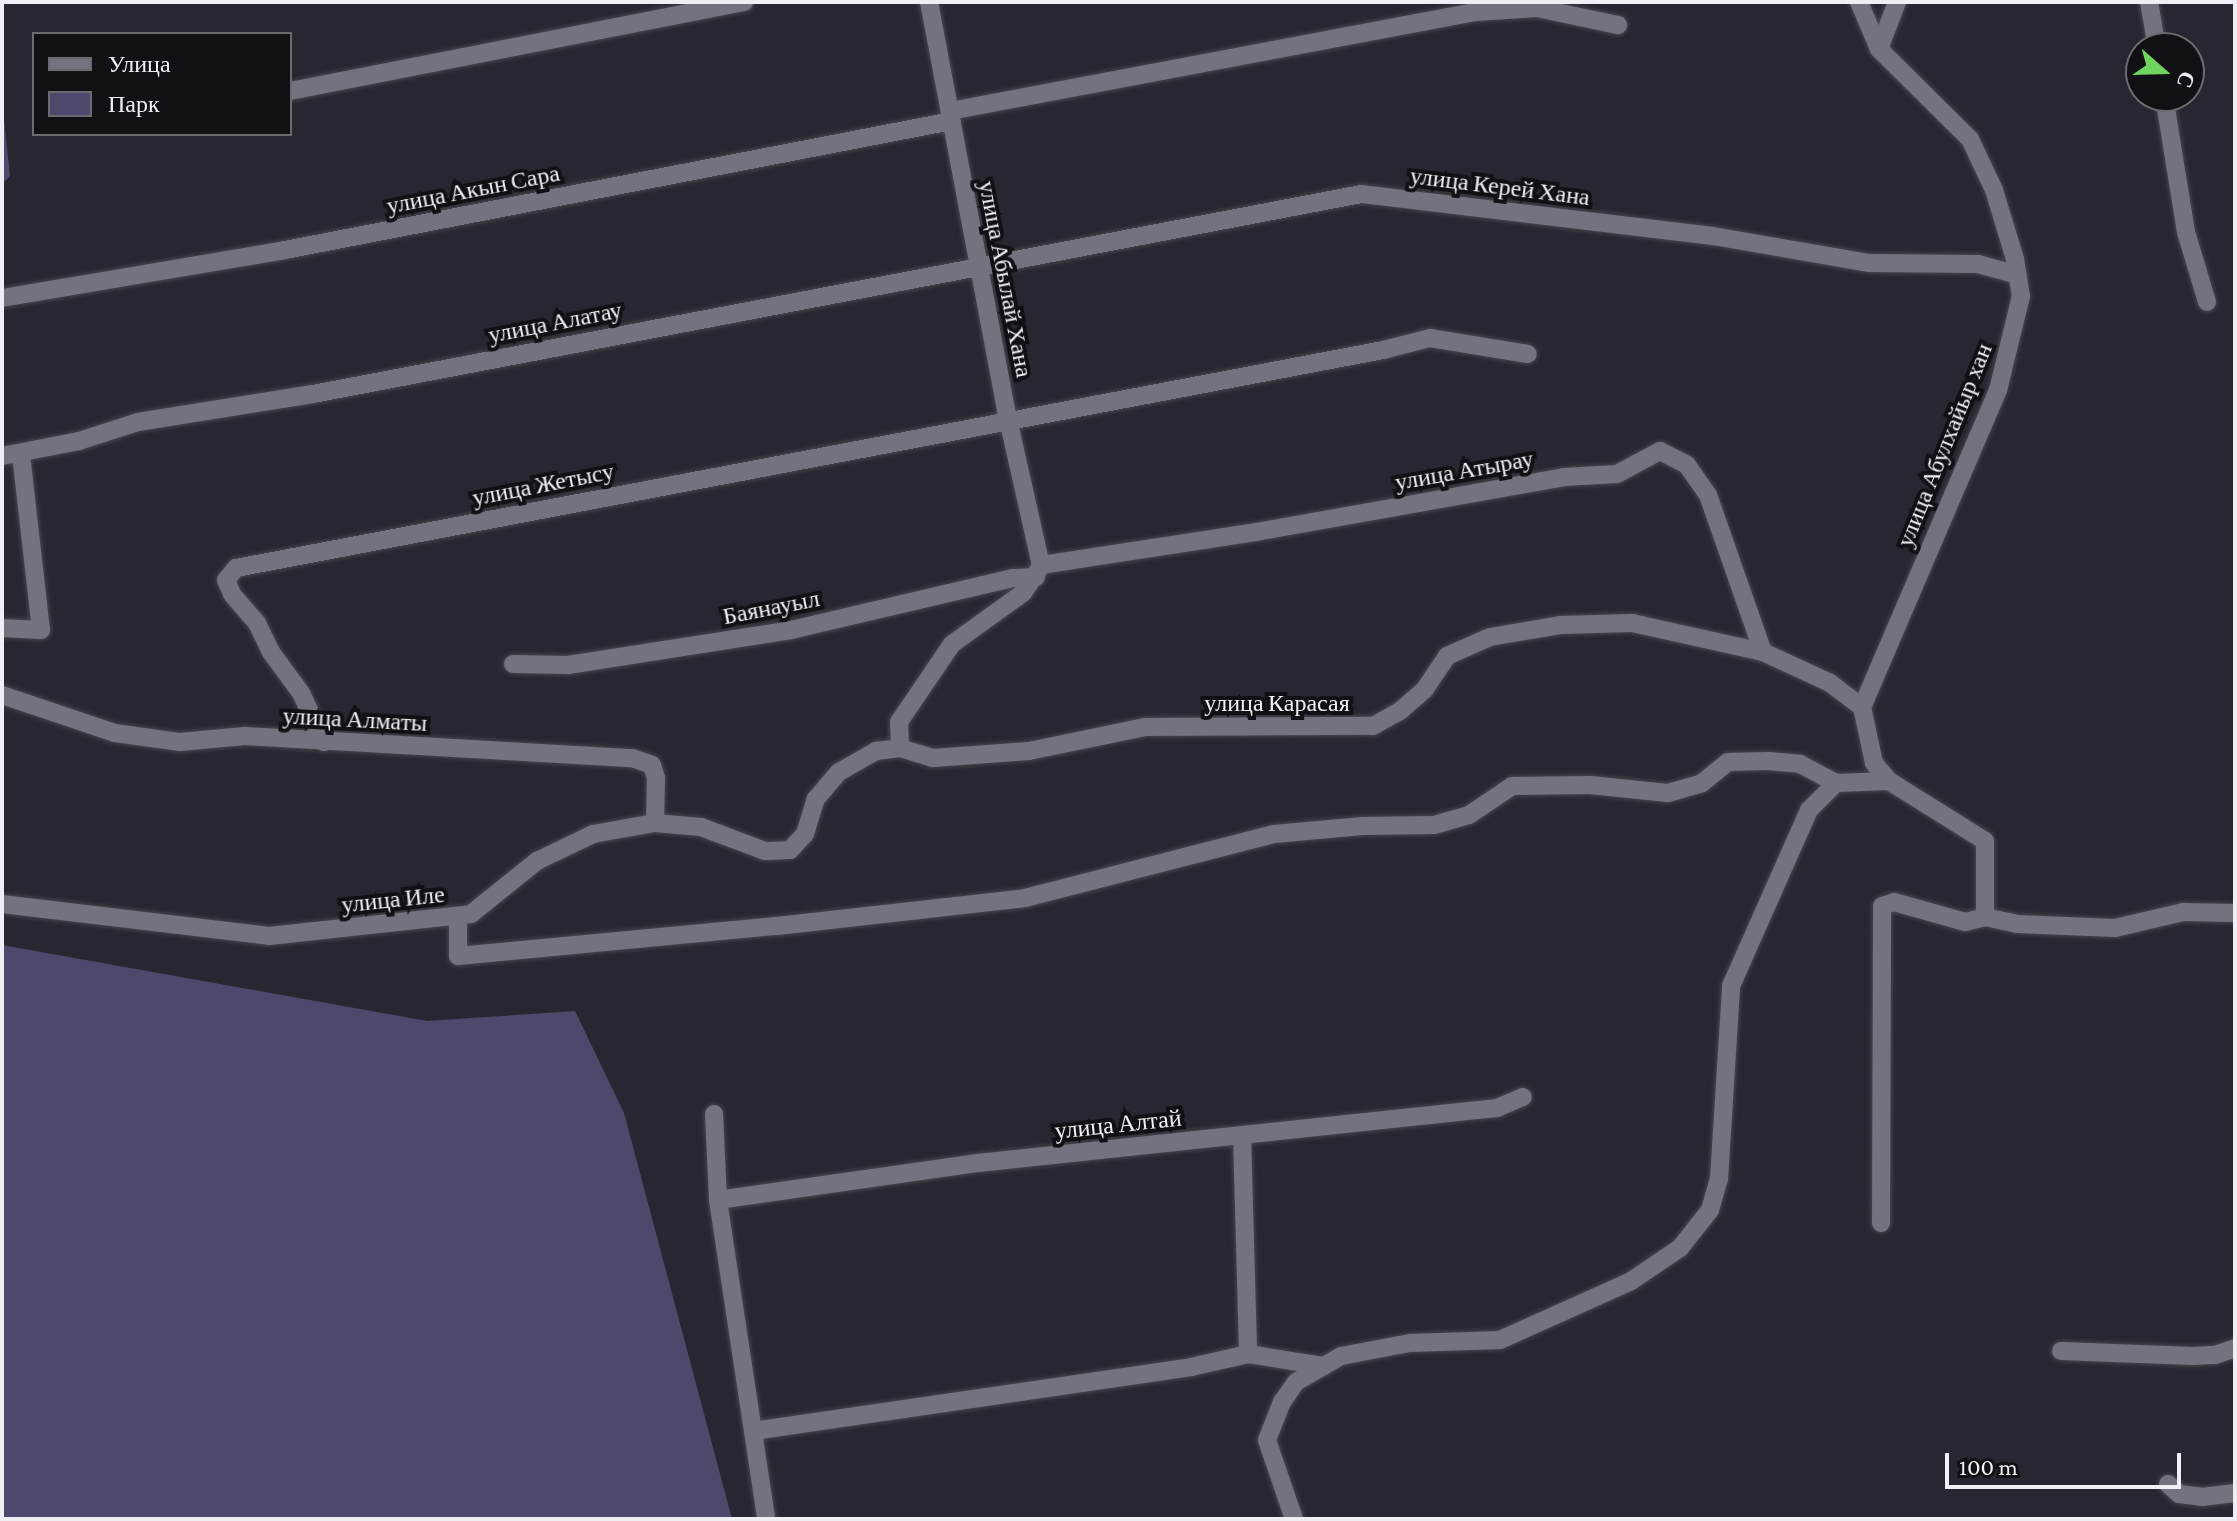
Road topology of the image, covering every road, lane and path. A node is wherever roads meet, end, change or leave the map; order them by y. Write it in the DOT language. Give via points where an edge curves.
graph roads {
  1 [pos="744,2"];
  2 [pos="929,2"];
  3 [pos="1859,2"];
  4 [pos="1897,2"];
  5 [pos="2149,2"];
  6 [pos="1618,25"];
  7 [pos="2154,32"];
  8 [pos="1879,49"];
  9 [pos="292,91"];
  10 [pos="2167,112"];
  11 [pos="951,116"];
  12 [pos="979,264"];
  13 [pos="2018,275"];
  14 [pos="2,298"];
  15 [pos="2207,302"];
  16 [pos="1528,354"];
  17 [pos="1008,419"];
  18 [pos="11,455"];
  19 [pos="1038,571"];
  20 [pos="2,628"];
  21 [pos="1763,652"];
  22 [pos="513,664"];
  23 [pos="2,695"];
  24 [pos="1862,707"];
  25 [pos="324,742"];
  26 [pos="900,748"];
  27 [pos="1889,781"];
  28 [pos="1836,783"];
  29 [pos="655,823"];
  30 [pos="2,904"];
  31 [pos="2235,913"];
  32 [pos="458,916"];
  33 [pos="1985,917"];
  34 [pos="1523,1097"];
  35 [pos="714,1114"];
  36 [pos="1242,1135"];
  37 [pos="718,1200"];
  38 [pos="1881,1223"];
  39 [pos="2235,1348"];
  40 [pos="2061,1351"];
  41 [pos="1248,1354"];
  42 [pos="1324,1366"];
  43 [pos="753,1431"];
  44 [pos="2168,1484"];
  45 [pos="2235,1493"];
  46 [pos="766,1519"];
  47 [pos="1294,1519"];
  1 -- 9 [label="street"];
  2 -- 11 [label="street, улица Абылай Хана"];
  3 -- 8 [label="street, улица Абулхайыр хан"];
  4 -- 8 [label="street"];
  5 -- 7 [label="street"];
  6 -- 11 [label="street, улица Акын Сара" via="1537,8 1475,12"];
  8 -- 13 [label="street, улица Абулхайыр хан" via="1970,139 1994,190"];
  10 -- 15 [label="street" via="2186,232"];
  11 -- 12 [label="street, улица Абылай Хана"];
  11 -- 14 [label="street, улица Акын Сара" via="285,250"];
  12 -- 13 [label="street, улица Керей Хана" via="1361,194 1713,236 1870,263 1978,264"];
  12 -- 17 [label="street, улица Абылай Хана"];
  12 -- 18 [label="street, улица Алатау" via="313,394 138,422"];
  13 -- 24 [label="street, улица Абулхайыр хан" via="2021,296 1998,390"];
  16 -- 17 [label="street" via="1430,338"];
  17 -- 19 [label="street, улица Абылай Хана"];
  17 -- 25 [label="street, улица Жетысу" via="236,568 226,580 232,594 301,693"];
  18 -- 20 [label="street" via="41,630"];
  19 -- 21 [label="street, улица Атырау" via="1564,477 1617,474 1660,451 1687,465 1708,495"];
  19 -- 22 [label="street, Баянауыл" via="791,630 568,665"];
  19 -- 26 [label="street" via="1023,593 952,644 899,722"];
  21 -- 24 [label="street, улица Карасая" via="1830,683"];
  21 -- 26 [label="street, улица Карасая" via="1632,623 1560,625 1490,637 1447,656 1425,689 1373,726 1145,727 1029,751 933,758"];
  23 -- 25 [label="street, улица Алматы" via="115,733 180,742 245,736"];
  24 -- 27 [label="street" via="1874,763"];
  25 -- 29 [label="street, улица Алматы" via="632,758 652,765"];
  26 -- 29 [label="street, улица Иле" via="876,751 839,772 816,799 805,834 790,850 765,851 701,827"];
  27 -- 28 [label="street"];
  27 -- 33 [label="street" via="1985,841"];
  28 -- 32 [label="street" via="1800,764 1768,761 1728,762 1702,783 1668,793 1590,785 1512,786 1469,815 1434,825 1274,834 1025,898 762,928 458,956"];
  28 -- 42 [label="street" via="1809,810 1731,986 1719,1179 1710,1210 1680,1248 1631,1281 1500,1340 1410,1343 1341,1356"];
  29 -- 32 [label="street, улица Иле" via="593,834 537,861 471,914"];
  30 -- 32 [label="street, улица Иле" via="269,936"];
  31 -- 33 [label="street" via="2183,912 2115,928 2017,924"];
  33 -- 38 [label="street" via="1965,922 1894,902 1882,906"];
  34 -- 36 [label="street, улица Алтай" via="1497,1108"];
  35 -- 37 [label="street"];
  36 -- 37 [label="street, улица Алтай" via="978,1163"];
  36 -- 41 [label="street"];
  37 -- 43 [label="street"];
  39 -- 40 [label="street" via="2193,1356"];
  41 -- 42 [label="street"];
  41 -- 43 [label="street" via="1191,1367"];
  42 -- 47 [label="street" via="1296,1382 1267,1440"];
  43 -- 46 [label="street"];
  44 -- 45 [label="street" via="2179,1494"];
}
